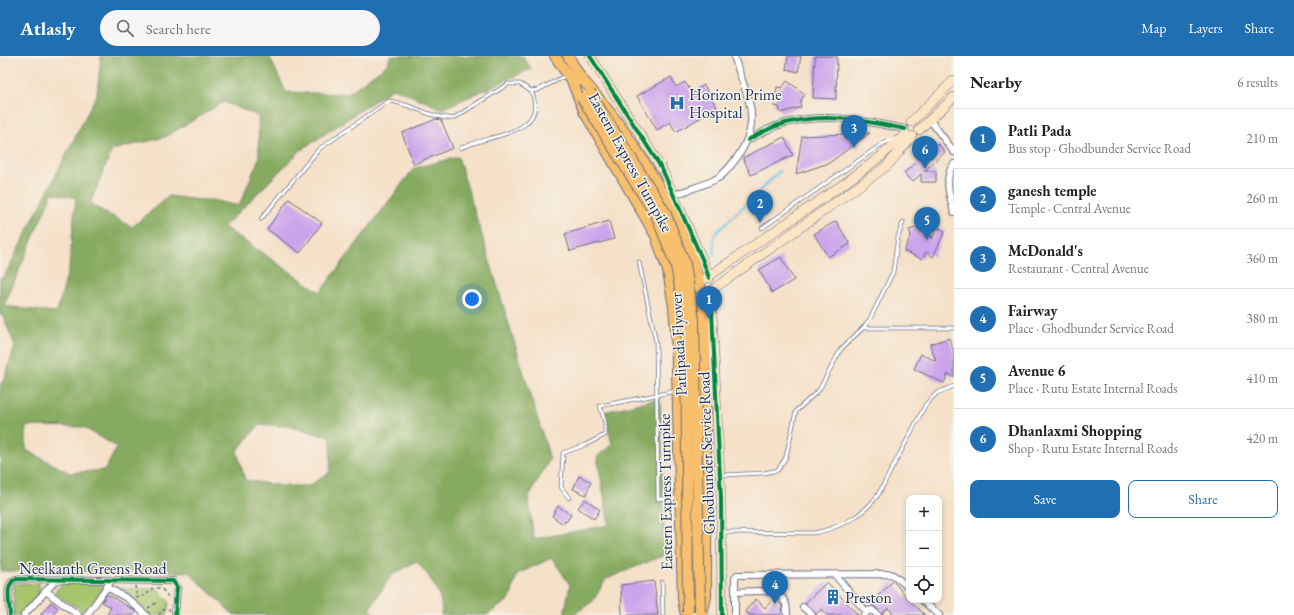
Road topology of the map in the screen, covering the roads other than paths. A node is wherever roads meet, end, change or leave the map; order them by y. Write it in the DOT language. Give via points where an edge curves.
graph roads {
  1 [pos="555,56"];
  2 [pos="568,56"];
  3 [pos="590,56"];
  4 [pos="734,56"];
  5 [pos="573,77"];
  6 [pos="954,80"];
  7 [pos="531,91"];
  8 [pos="586,96"];
  9 [pos="954,97"];
  10 [pos="930,120"];
  11 [pos="908,130"];
  12 [pos="748,140"];
  13 [pos="461,148"];
  14 [pos="954,152"];
  15 [pos="954,164"];
  16 [pos="674,195"];
  17 [pos="954,212"];
  18 [pos="261,219"];
  19 [pos="903,222"];
  20 [pos="762,228"];
  21 [pos="639,262"];
  22 [pos="709,278"];
  23 [pos="699,284"];
  24 [pos="706,294"];
  25 [pos="673,296"];
  26 [pos="674,307"];
  27 [pos="863,328"];
  28 [pos="954,328"];
  29 [pos="954,386"];
  30 [pos="678,390"];
  31 [pos="658,394"];
  32 [pos="720,475"];
  33 [pos="569,498"];
  34 [pos="680,498"];
  35 [pos="721,532"];
  36 [pos="835,575"];
  37 [pos="56,580"];
  38 [pos="111,581"];
  39 [pos="662,582"];
  40 [pos="906,585"];
  41 [pos="107,587"];
  42 [pos="46,591"];
  43 [pos="735,592"];
  44 [pos="925,603"];
  45 [pos="803,607"];
  46 [pos="863,608"];
  47 [pos="144,612"];
  48 [pos="176,613"];
  49 [pos="687,614"];
  50 [pos="700,614"];
  51 [pos="10,615"];
  52 [pos="24,615"];
  53 [pos="78,615"];
  54 [pos="87,615"];
  55 [pos="136,615"];
  56 [pos="662,615"];
  57 [pos="722,615"];
  58 [pos="735,615"];
  59 [pos="787,615"];
  60 [pos="812,615"];
  61 [pos="864,615"];
  62 [pos="878,615"];
  63 [pos="939,615"];
  1 -- 5 [label="main road"];
  2 -- 5 [label="main road"];
  3 -- 16 [label="main road" via="662,169"];
  4 -- 12 [label="street" via="750,104 751,130"];
  5 -- 7 [label="lane"];
  5 -- 8 [label="main road, Patlipada Flyover"];
  5 -- 23 [label="main road, Eastern Express Turnpike" via="600,98 643,161 682,236 693,261"];
  5 -- 25 [label="main road, Eastern Express Turnpike" via="584,111 656,236 668,271"];
  6 -- 11 [label="main road"];
  7 -- 13 [label="lane" via="536,101 531,120 498,137 470,143"];
  7 -- 18 [label="lane" via="520,84 508,84 454,118 446,118 399,102 383,103 319,149"];
  8 -- 49 [label="main road, Patlipada Flyover, bridge" via="657,217 676,266 682,293 686,320"];
  8 -- 50 [label="main road, Patlipada Flyover, bridge" via="665,212 685,264 694,320"];
  9 -- 10 [label="main road"];
  10 -- 11 [label="main road" via="916,135"];
  10 -- 14 [label="street"];
  11 -- 12 [label="street" via="869,121 829,116 775,126"];
  11 -- 20 [label="lane" via="882,144"];
  11 -- 22 [label="main road" via="880,157 845,184"];
  11 -- 24 [label="main road" via="887,166"];
  12 -- 16 [label="street" via="726,173 715,180"];
  15 -- 17 [label="street" via="949,172 949,190"];
  16 -- 22 [label="main road"];
  19 -- 27 [label="lane" via="893,272"];
  21 -- 31 [label="lane" via="656,342"];
  22 -- 23 [label="main road"];
  23 -- 24 [label="main road, Eastern Express Turnpike"];
  23 -- 25 [label="main road"];
  24 -- 26 [label="main road"];
  24 -- 32 [label="main road, Ghodbunder Service Road"];
  24 -- 50 [label="main road, Eastern Express Turnpike" via="706,596"];
  25 -- 26 [label="main road, Eastern Express Turnpike"];
  26 -- 30 [label="main road, Eastern Express Turnpike"];
  27 -- 28 [label="lane"];
  27 -- 32 [label="lane" via="841,349 819,390 796,411 786,457 778,470"];
  29 -- 35 [label="lane" via="938,393 926,404 878,495 859,515 825,531 813,533"];
  30 -- 31 [label="lane"];
  30 -- 34 [label="main road, Eastern Express Turnpike"];
  31 -- 33 [label="lane" via="600,406 605,422 605,435 563,453 561,487"];
  31 -- 34 [label="lane" via="658,499"];
  32 -- 35 [label="main road, Ghodbunder Service Road"];
  34 -- 49 [label="main road, Eastern Express Turnpike" via="683,599"];
  35 -- 57 [label="main road, Ghodbunder Service Road"];
  36 -- 40 [label="street" via="891,574"];
  36 -- 43 [label="street" via="737,575"];
  36 -- 46 [label="street"];
  37 -- 38 [label="street, Neelkanth Greens Road"];
  37 -- 42 [label="street"];
  37 -- 51 [label="street, Neelkanth Greens Road" via="16,578 11,581"];
  38 -- 41 [label="street"];
  38 -- 48 [label="street, Neelkanth Greens Road" via="173,581 176,584"];
  39 -- 56 [label="lane"];
  41 -- 47 [label="street"];
  41 -- 54 [label="street"];
  42 -- 52 [label="street"];
  42 -- 53 [label="street"];
  43 -- 58 [label="street"];
  43 -- 59 [label="street" via="769,592 782,598 786,603"];
  44 -- 63 [label="street"];
  45 -- 60 [label="street"];
  47 -- 55 [label="street"];
  61 -- 62 [label="street" via="872,610"];
}
